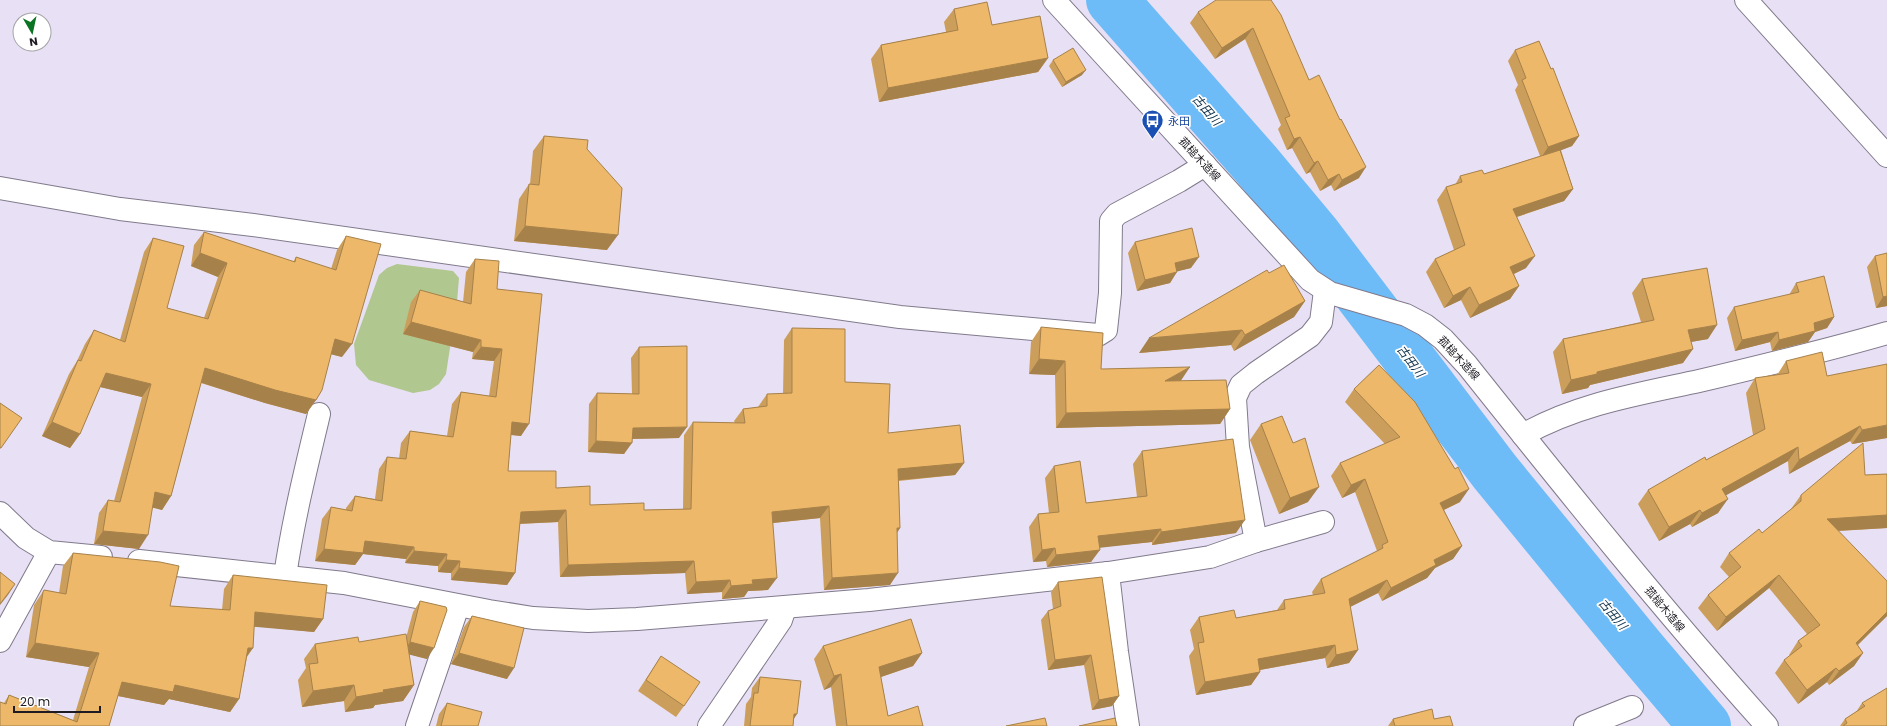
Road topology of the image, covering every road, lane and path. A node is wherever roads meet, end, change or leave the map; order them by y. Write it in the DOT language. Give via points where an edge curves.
graph roads {
  1 [pos="1054,0"];
  2 [pos="1746,0"];
  3 [pos="1887,156"];
  4 [pos="1205,165"];
  5 [pos="0,188"];
  6 [pos="1328,292"];
  7 [pos="1887,333"];
  8 [pos="320,414"];
  9 [pos="1523,435"];
  10 [pos="0,513"];
  11 [pos="1322,522"];
  12 [pos="1256,541"];
  13 [pos="49,552"];
  14 [pos="1108,573"];
  15 [pos="285,576"];
  16 [pos="458,606"];
  17 [pos="785,608"];
  18 [pos="0,641"];
  19 [pos="1632,707"];
  20 [pos="417,726"];
  21 [pos="709,726"];
  22 [pos="1128,726"];
  23 [pos="1585,726"];
  24 [pos="1766,726"];
  1 -- 4 [label="street, 菰槌木造線"];
  2 -- 3 [label="street"];
  4 -- 5 [label="street" via="1117,214 1112,221 1106,330 1098,335 900,317 253,225 120,209"];
  4 -- 6 [label="street, 菰槌木造線" via="1310,280"];
  6 -- 9 [label="street, 菰槌木造線" via="1406,315 1425,325 1443,339 1468,365"];
  6 -- 12 [label="street" via="1321,322 1310,336 1241,385 1235,398 1238,447"];
  7 -- 9 [label="street" via="1600,404 1546,422"];
  8 -- 15 [label="street" via="302,480"];
  9 -- 24 [label="street, 菰槌木造線" via="1700,652"];
  10 -- 13 [label="street" via="26,538"];
  11 -- 12 [label="street"];
  12 -- 14 [label="street" via="1210,558"];
  13 -- 15 [label="street"];
  13 -- 18 [label="street"];
  14 -- 17 [label="street"];
  14 -- 22 [label="street"];
  15 -- 16 [label="street" via="344,583"];
  16 -- 17 [label="street" via="533,618 588,621"];
  16 -- 20 [label="street"];
  17 -- 21 [label="street" via="781,620"];
  19 -- 23 [label="street"];
}
